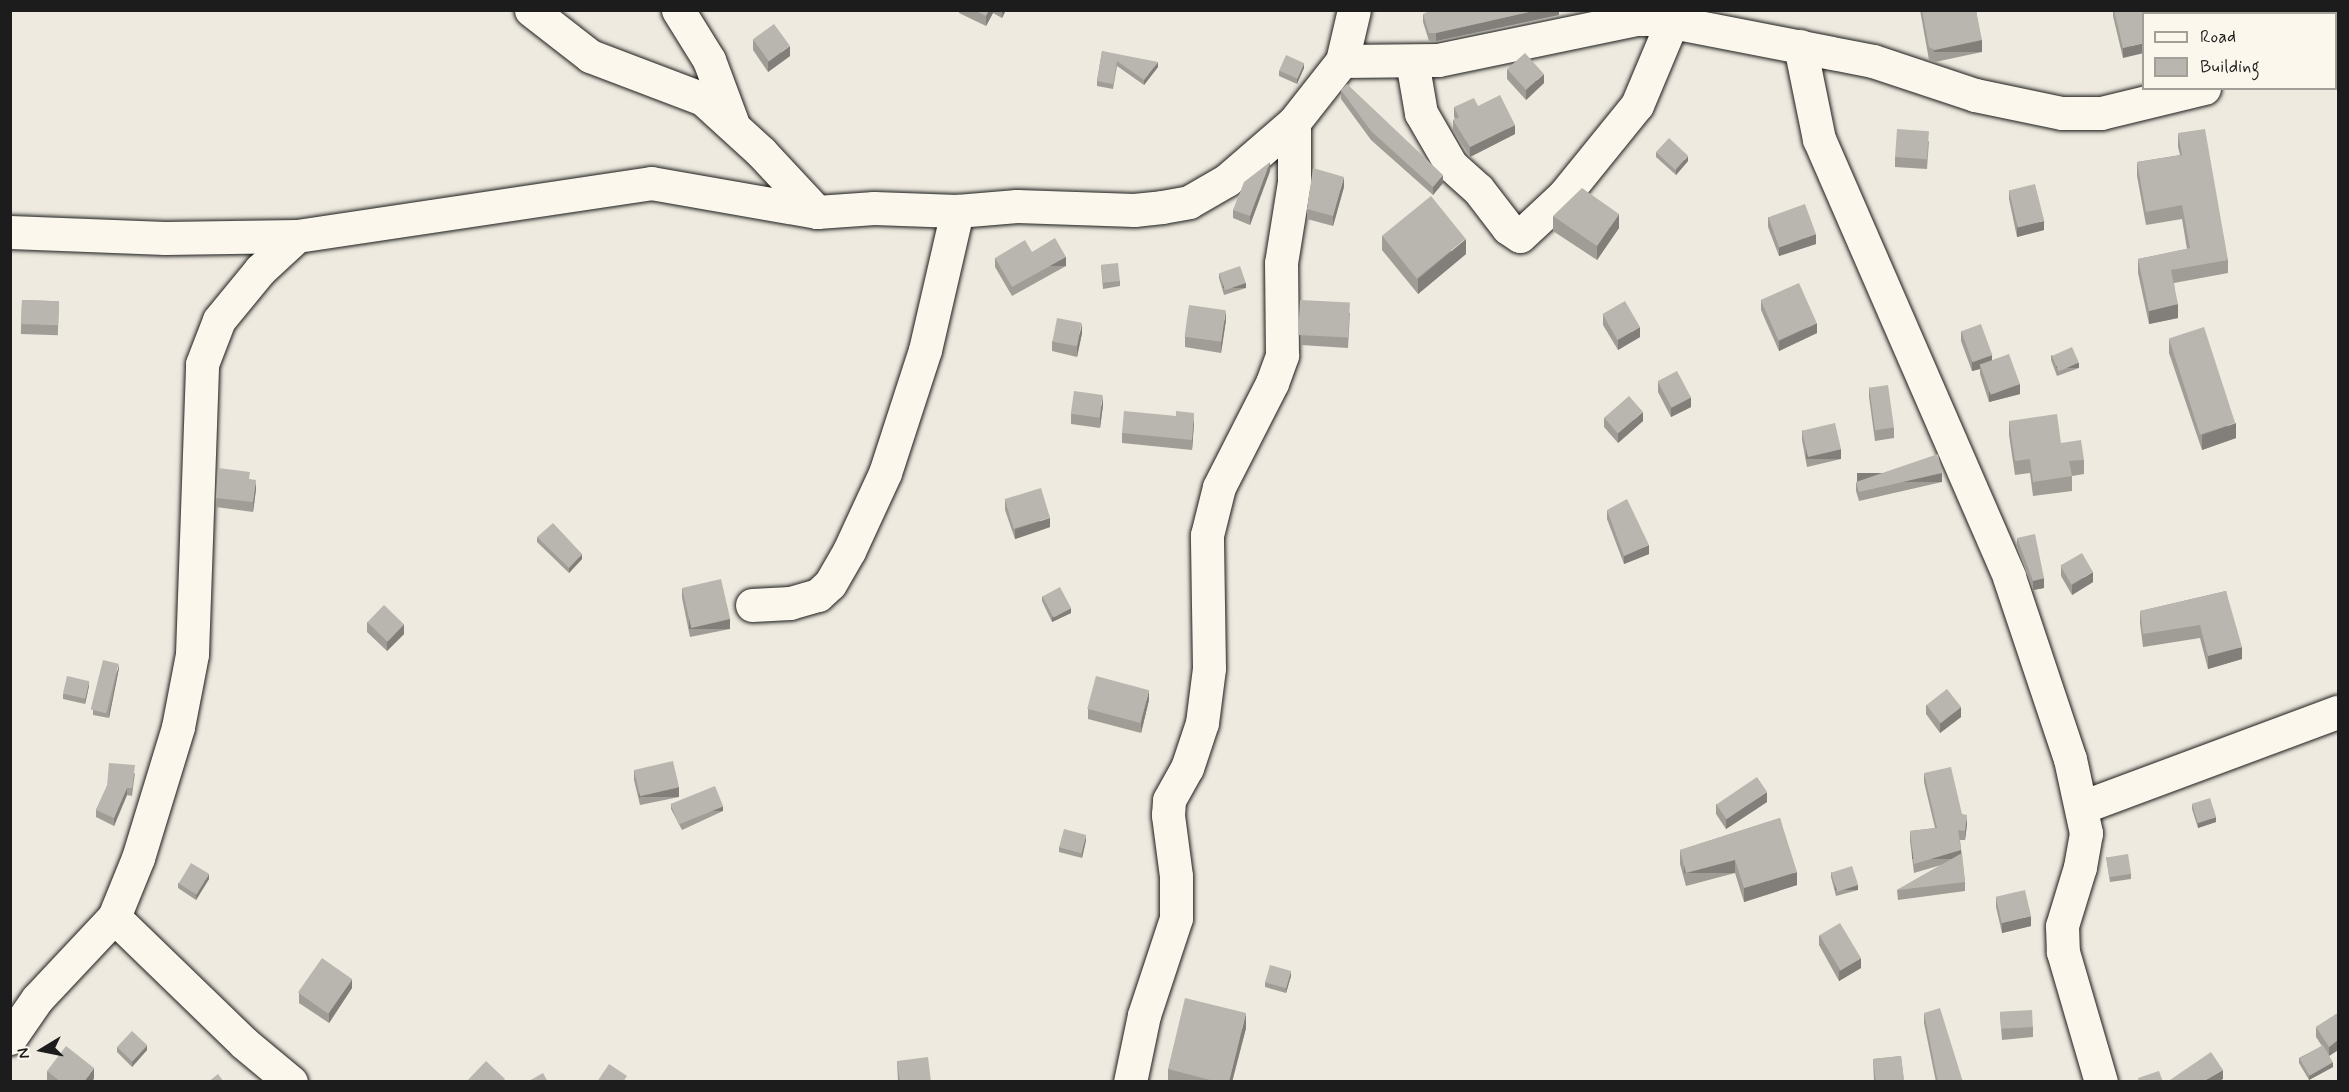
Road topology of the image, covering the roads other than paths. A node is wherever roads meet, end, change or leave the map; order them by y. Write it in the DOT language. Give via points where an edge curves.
graph roads {
  1 [pos="531,10"];
  2 [pos="678,10"];
  3 [pos="1354,10"];
  4 [pos="1671,24"];
  5 [pos="1800,46"];
  6 [pos="1342,61"];
  7 [pos="1412,61"];
  8 [pos="2196,90"];
  9 [pos="1294,122"];
  10 [pos="734,127"];
  11 [pos="957,211"];
  12 [pos="817,212"];
  13 [pos="10,232"];
  14 [pos="297,236"];
  15 [pos="752,605"];
  16 [pos="2338,712"];
  17 [pos="2082,807"];
  18 [pos="114,918"];
  19 [pos="10,1038"];
  20 [pos="291,1082"];
  21 [pos="1130,1082"];
  22 [pos="2101,1082"];
  1 -- 10 [label="street" via="590,56 703,99"];
  2 -- 10 [label="street" via="709,60"];
  3 -- 6 [label="street"];
  4 -- 5 [label="street"];
  4 -- 7 [label="street" via="1636,19 1438,60"];
  4 -- 7 [label="street" via="1637,105 1564,195 1520,236 1508,228 1478,189 1451,165 1421,113"];
  5 -- 8 [label="street" via="1872,61 1975,95 2062,113 2102,113"];
  5 -- 17 [label="street" via="1819,139 2008,577 2070,759"];
  6 -- 7 [label="street"];
  6 -- 9 [label="street"];
  9 -- 11 [label="street" via="1227,180 1189,202 1134,210 1017,206"];
  9 -- 21 [label="street" via="1294,182 1281,263 1282,355 1272,383 1219,487 1207,535 1209,668 1202,723 1187,768 1169,800 1176,918 1144,1015"];
  10 -- 12 [label="street"];
  11 -- 12 [label="street" via="874,208"];
  11 -- 15 [label="street" via="921,361 885,473 849,551 830,584 818,595 790,603"];
  12 -- 14 [label="street" via="651,183"];
  13 -- 14 [label="street" via="165,238"];
  14 -- 18 [label="street" via="260,270 219,320 202,364 192,654 178,727 159,792"];
  16 -- 17 [label="street"];
  17 -- 22 [label="street" via="2086,833 2062,926 2063,952"];
  18 -- 19 [label="street" via="37,999"];
  18 -- 20 [label="street" via="244,1043"];
}
